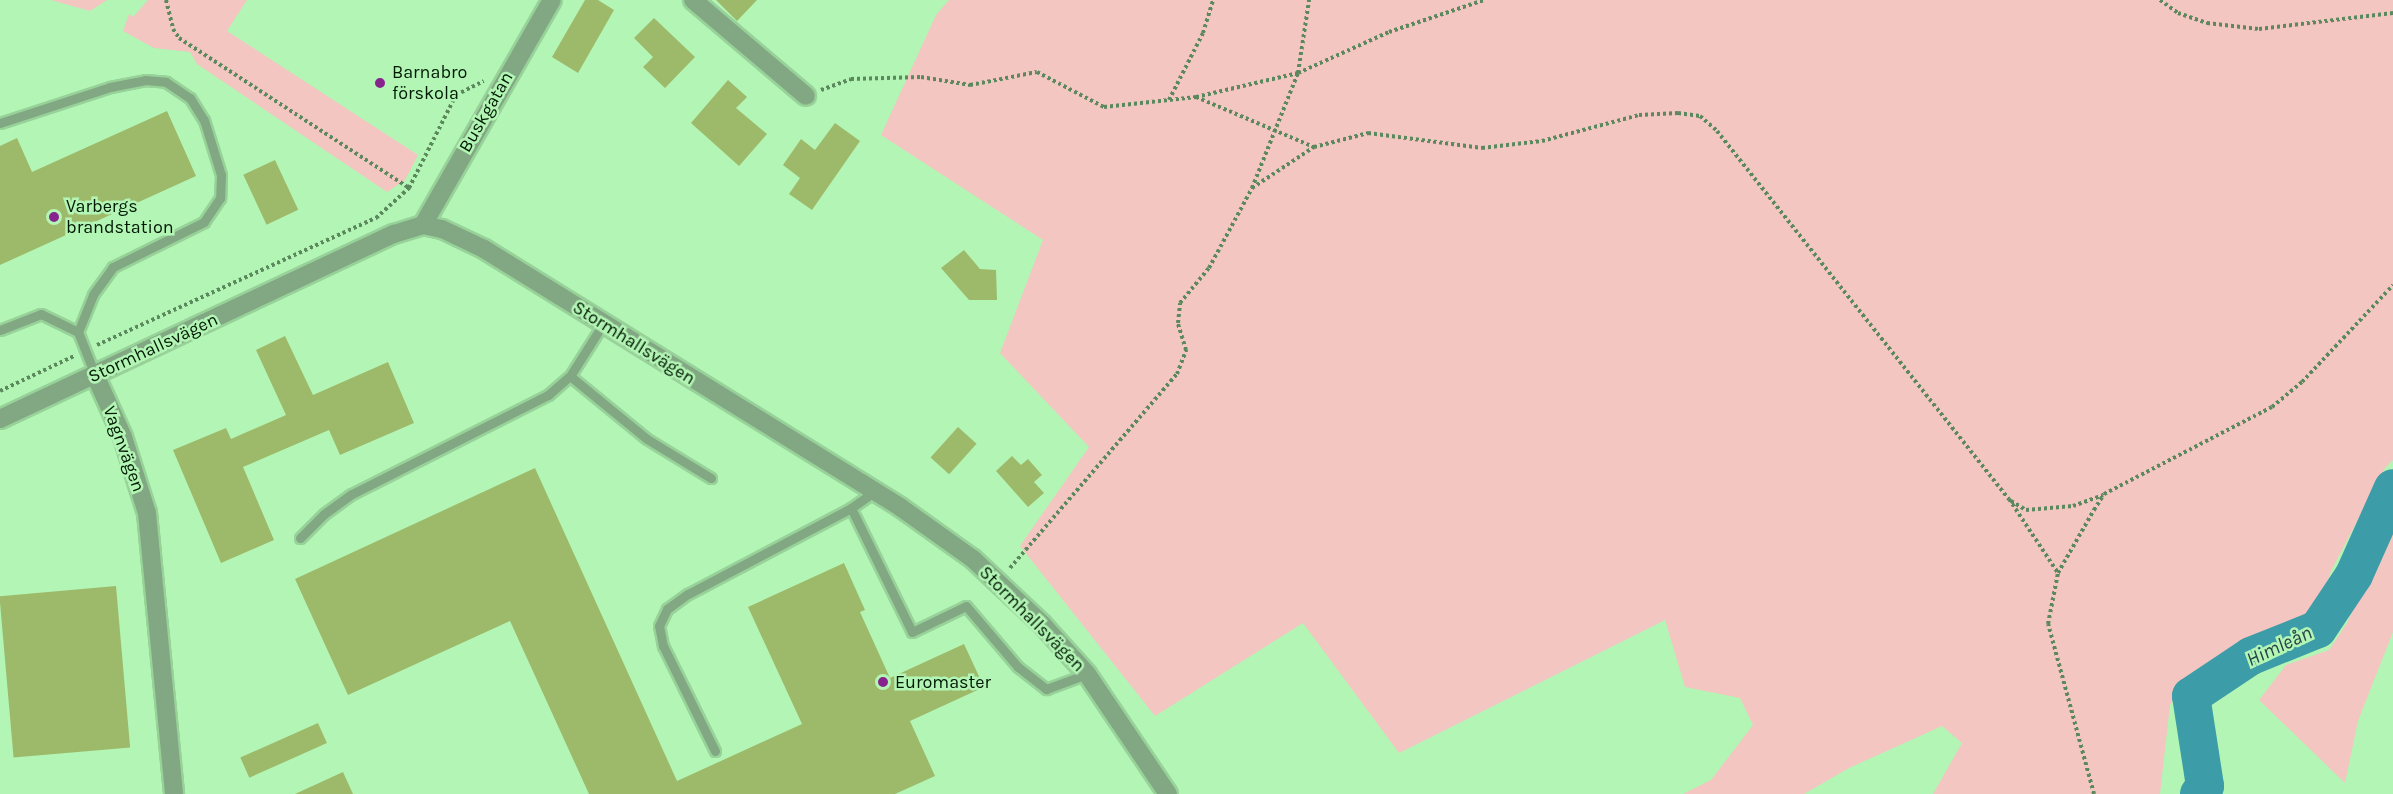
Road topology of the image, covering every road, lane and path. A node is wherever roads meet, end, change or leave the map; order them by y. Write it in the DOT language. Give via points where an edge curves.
graph roads {
  1 [pos="166,0"];
  2 [pos="552,0"];
  3 [pos="693,0"];
  4 [pos="1213,0"];
  5 [pos="1309,0"];
  6 [pos="1484,0"];
  7 [pos="2160,0"];
  8 [pos="2393,13"];
  9 [pos="1298,74"];
  10 [pos="501,85"];
  11 [pos="806,96"];
  12 [pos="1196,97"];
  13 [pos="1169,100"];
  14 [pos="0,123"];
  15 [pos="1275,133"];
  16 [pos="1314,147"];
  17 [pos="409,188"];
  18 [pos="1252,188"];
  19 [pos="423,225"];
  20 [pos="2393,285"];
  21 [pos="603,324"];
  22 [pos="0,330"];
  23 [pos="78,332"];
  24 [pos="85,350"];
  25 [pos="95,375"];
  26 [pos="570,376"];
  27 [pos="0,391"];
  28 [pos="0,419"];
  29 [pos="711,478"];
  30 [pos="874,492"];
  31 [pos="2104,494"];
  32 [pos="2009,500"];
  33 [pos="851,508"];
  34 [pos="300,538"];
  35 [pos="2058,573"];
  36 [pos="999,581"];
  37 [pos="1087,674"];
  38 [pos="715,751"];
  39 [pos="174,794"];
  40 [pos="1168,794"];
  41 [pos="2094,794"];
  1 -- 17 [label="path" via="179,38"];
  2 -- 10 [label="street, Buskgatan"];
  3 -- 11 [label="street"];
  4 -- 13 [label="path" via="1203,33"];
  5 -- 9 [label="path"];
  6 -- 9 [label="path" via="1389,32"];
  7 -- 8 [label="path" via="2178,13 2207,23 2259,29"];
  9 -- 12 [label="path"];
  9 -- 15 [label="path"];
  10 -- 17 [label="path" via="478,81 456,95"];
  10 -- 19 [label="street, Buskgatan"];
  11 -- 13 [label="path" via="851,79 921,77 970,86 1037,72 1104,107"];
  12 -- 13 [label="path"];
  12 -- 15 [label="path"];
  14 -- 23 [label="lane" via="110,87 145,80 166,82 190,98 204,120 221,175 220,198 213,212 196,226 113,267 92,297"];
  15 -- 16 [label="path"];
  15 -- 18 [label="path"];
  16 -- 18 [label="path"];
  16 -- 32 [label="path" via="1368,133 1482,148 1542,141 1639,115 1678,113 1700,117 1717,131"];
  17 -- 24 [label="path" via="376,218"];
  18 -- 36 [label="path" via="1209,268 1180,303 1178,322 1186,351 1177,374"];
  19 -- 21 [label="street, Stormhallsvägen" via="442,229 484,249"];
  19 -- 25 [label="street, Stormhallsvägen" via="394,234"];
  20 -- 31 [label="path" via="2302,382 2272,407 2162,468"];
  21 -- 26 [label="lane"];
  21 -- 30 [label="street, Stormhallsvägen"];
  22 -- 23 [label="lane" via="41,314"];
  23 -- 24 [label="lane, Vagnvägen"];
  24 -- 25 [label="lane, Vagnvägen"];
  24 -- 27 [label="path"];
  25 -- 28 [label="street, Stormhallsvägen"];
  25 -- 39 [label="street, Vagnvägen" via="123,437 147,513"];
  26 -- 29 [label="lane" via="647,439"];
  26 -- 34 [label="lane" via="548,395 352,494"];
  30 -- 33 [label="lane"];
  30 -- 36 [label="street, Stormhallsvägen"];
  31 -- 32 [label="path" via="2073,506 2026,510"];
  31 -- 35 [label="path"];
  32 -- 35 [label="path"];
  33 -- 37 [label="lane" via="912,632 966,606 1018,667 1046,689"];
  33 -- 38 [label="lane" via="688,594 667,609 659,626 663,646"];
  35 -- 41 [label="path" via="2050,600 2049,634"];
  36 -- 37 [label="street, Stormhallsvägen"];
  37 -- 40 [label="street, Stormhallsvägen"];
}
